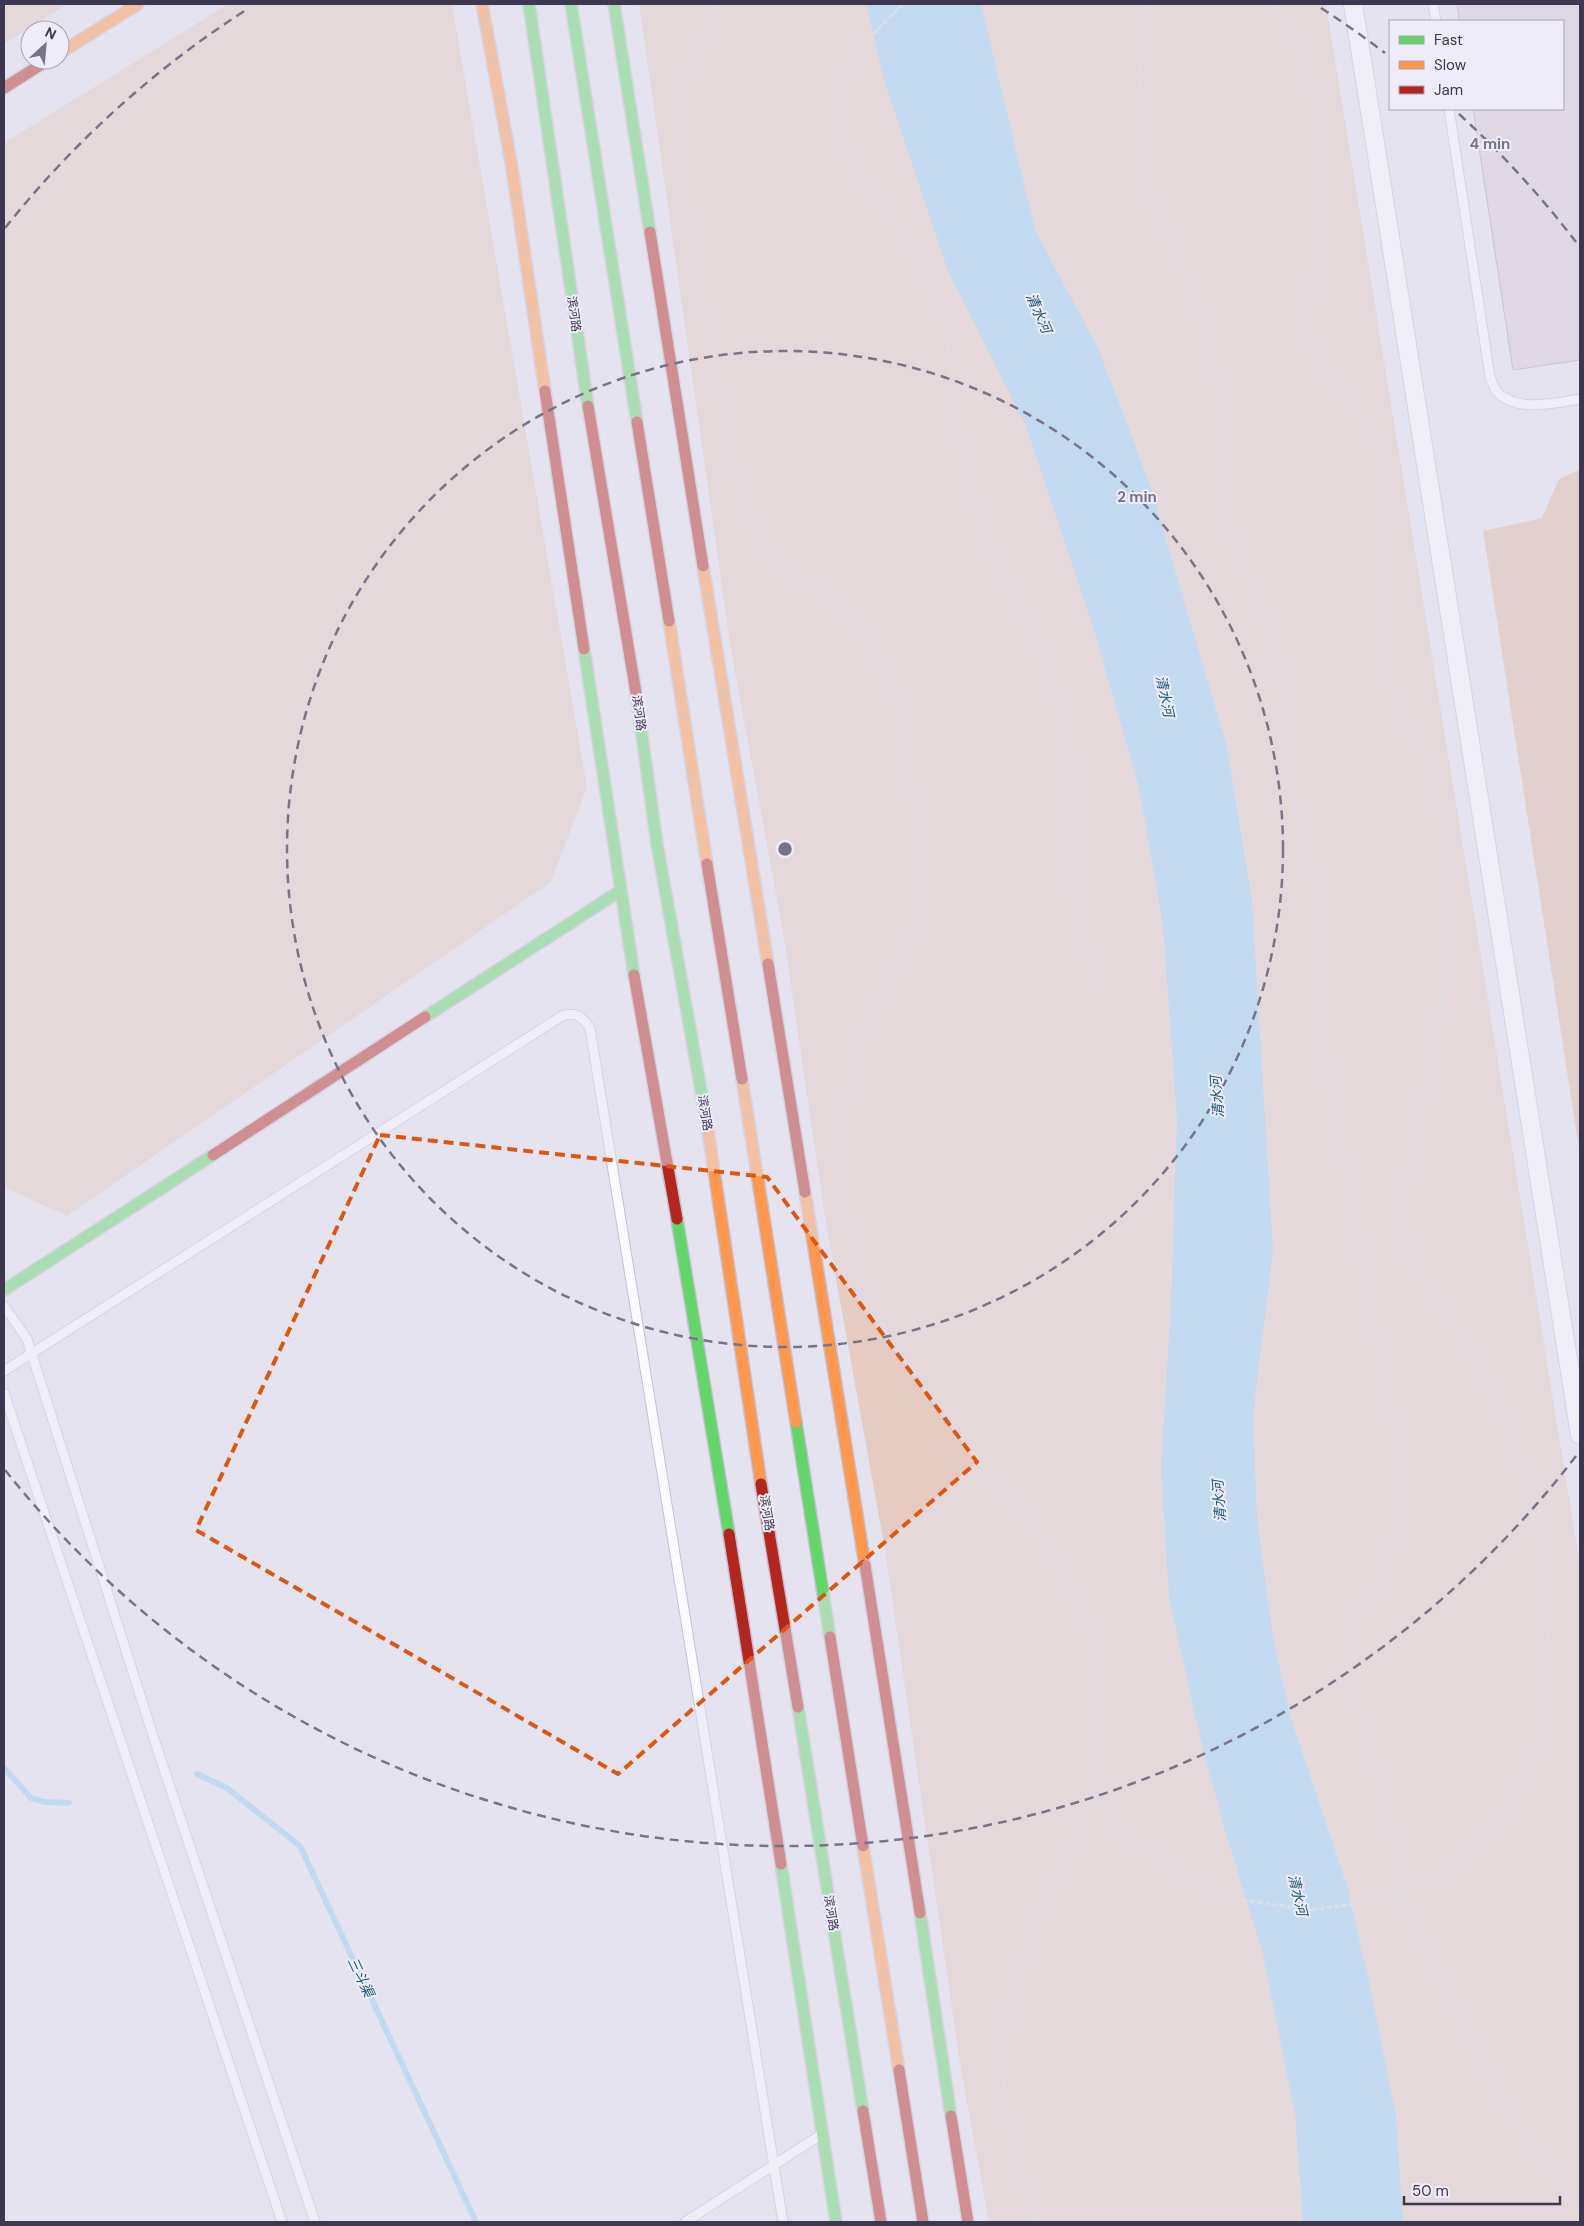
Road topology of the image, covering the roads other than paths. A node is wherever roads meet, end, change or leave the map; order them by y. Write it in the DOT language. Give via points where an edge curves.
graph roads {
  1 [pos="138,4"];
  2 [pos="482,4"];
  3 [pos="528,4"];
  4 [pos="570,4"];
  5 [pos="614,4"];
  6 [pos="1353,4"];
  7 [pos="1433,4"];
  8 [pos="1436,20"];
  9 [pos="70,46"];
  10 [pos="32,70"];
  11 [pos="4,88"];
  12 [pos="1449,110"];
  13 [pos="1580,399"];
  14 [pos="620,890"];
  15 [pos="4,1290"];
  16 [pos="4,1306"];
  17 [pos="31,1354"];
  18 [pos="4,1371"];
  19 [pos="4,1393"];
  20 [pos="1580,1435"];
  21 [pos="822,2134"];
  22 [pos="773,2166"];
  23 [pos="282,2222"];
  24 [pos="315,2222"];
  25 [pos="685,2222"];
  26 [pos="783,2222"];
  27 [pos="836,2222"];
  28 [pos="881,2222"];
  29 [pos="923,2222"];
  30 [pos="968,2222"];
  1 -- 9 [label="street"];
  2 -- 14 [label="street" via="511,162"];
  3 -- 28 [label="street, 滨河路" via="588,409 630,650 657,844 698,1067 749,1407"];
  4 -- 29 [label="street"];
  5 -- 30 [label="street"];
  6 -- 20 [label="street"];
  7 -- 8 [label="lane"];
  10 -- 11 [label="street"];
  12 -- 13 [label="lane" via="1490,377 1499,394 1519,404"];
  14 -- 15 [label="street"];
  14 -- 21 [label="street" via="718,1460"];
  16 -- 17 [label="lane" via="27,1339"];
  17 -- 18 [label="lane"];
  17 -- 22 [label="lane" via="562,1016 570,1013 582,1017 590,1028"];
  17 -- 24 [label="lane" via="155,1742"];
  19 -- 23 [label="lane"];
  21 -- 22 [label="lane"];
  21 -- 27 [label="street"];
  22 -- 25 [label="lane"];
  22 -- 26 [label="lane"];
}
